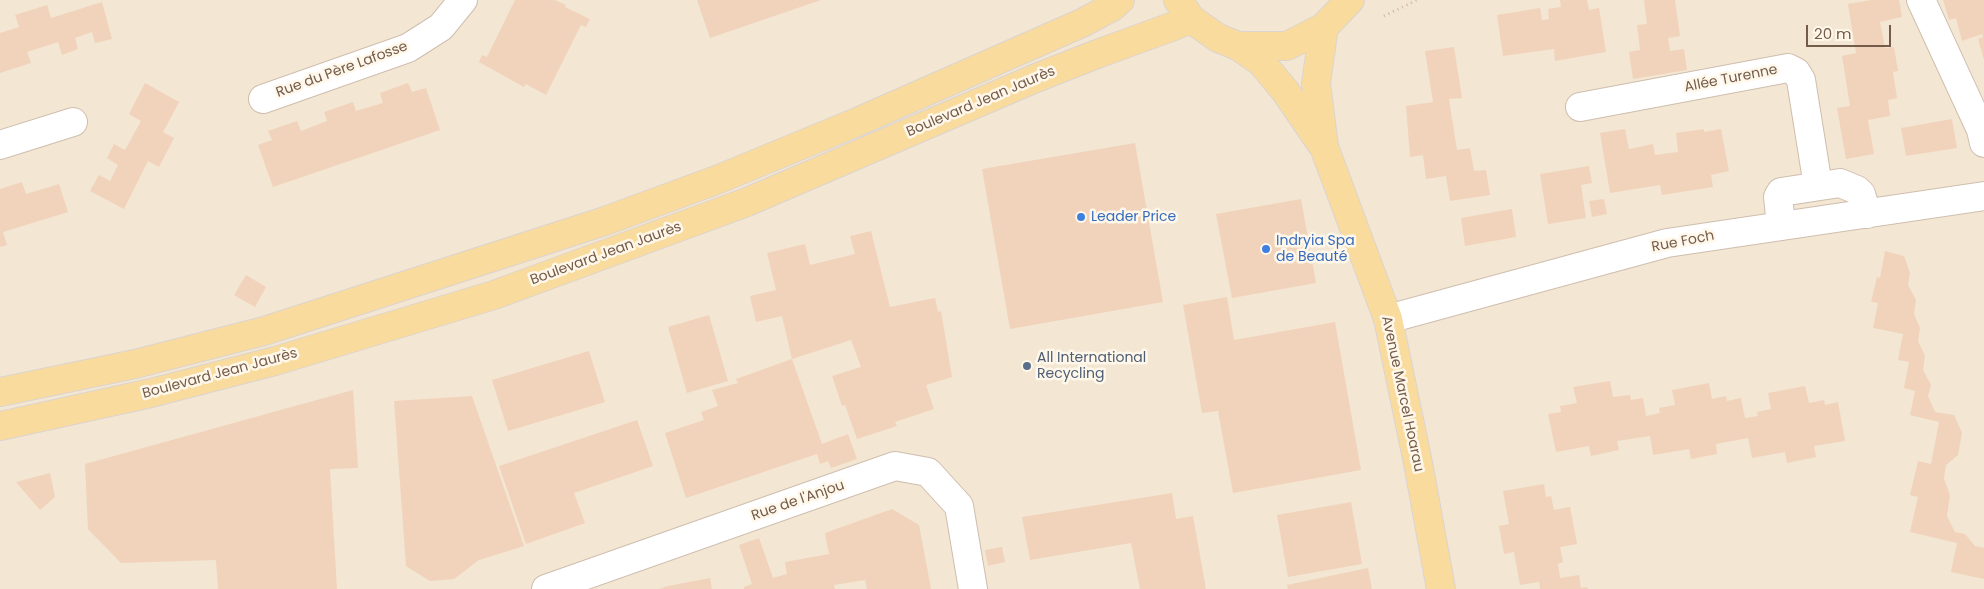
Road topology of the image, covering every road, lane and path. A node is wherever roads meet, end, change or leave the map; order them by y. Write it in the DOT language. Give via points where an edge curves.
graph roads {
  1 [pos="463,0"];
  2 [pos="1120,0"];
  3 [pos="1350,0"];
  4 [pos="1417,0"];
  5 [pos="1921,0"];
  6 [pos="1184,9"];
  7 [pos="1384,16"];
  8 [pos="1324,27"];
  9 [pos="1238,46"];
  10 [pos="263,99"];
  11 [pos="1580,107"];
  12 [pos="73,122"];
  13 [pos="1984,143"];
  14 [pos="0,145"];
  15 [pos="1324,147"];
  16 [pos="1818,186"];
  17 [pos="1982,203"];
  18 [pos="1867,214"];
  19 [pos="1781,225"];
  20 [pos="1388,319"];
  21 [pos="0,392"];
  22 [pos="0,426"];
  23 [pos="546,589"];
  24 [pos="973,589"];
  25 [pos="1441,589"];
  1 -- 10 [label="street, Rue du Père Lafosse" via="441,27 408,48"];
  2 -- 21 [label="main road" via="1082,23 857,122 719,179 605,221 264,331 135,364"];
  3 -- 8 [label="main road, Boulevard Jean Jaurès"];
  4 -- 7 [label="path"];
  5 -- 13 [label="street"];
  6 -- 9 [label="main road, Boulevard Jean Jaurès" via="1218,38"];
  6 -- 22 [label="main road, Boulevard Jean Jaurès" via="1174,26 1045,75 747,202 494,295 275,361 151,393"];
  8 -- 9 [label="main road, Boulevard Jean Jaurès" via="1287,46"];
  8 -- 15 [label="main road, Avenue Marcel Hoarau" via="1316,83"];
  9 -- 15 [label="main road, Avenue Marcel Hoarau" via="1261,62"];
  11 -- 16 [label="street, Allée Turenne" via="1788,68 1801,80"];
  12 -- 14 [label="street"];
  15 -- 20 [label="main road, Avenue Marcel Hoarau"];
  16 -- 18 [label="street" via="1840,183 1857,190"];
  16 -- 19 [label="street" via="1781,192 1778,197"];
  17 -- 18 [label="street, Rue Foch"];
  18 -- 19 [label="street, Rue Foch"];
  19 -- 20 [label="street, Rue Foch" via="1667,243"];
  20 -- 25 [label="main road, Avenue Marcel Hoarau"];
  23 -- 24 [label="street, Rue de l'Anjou" via="895,466 928,472 958,506"];
}
